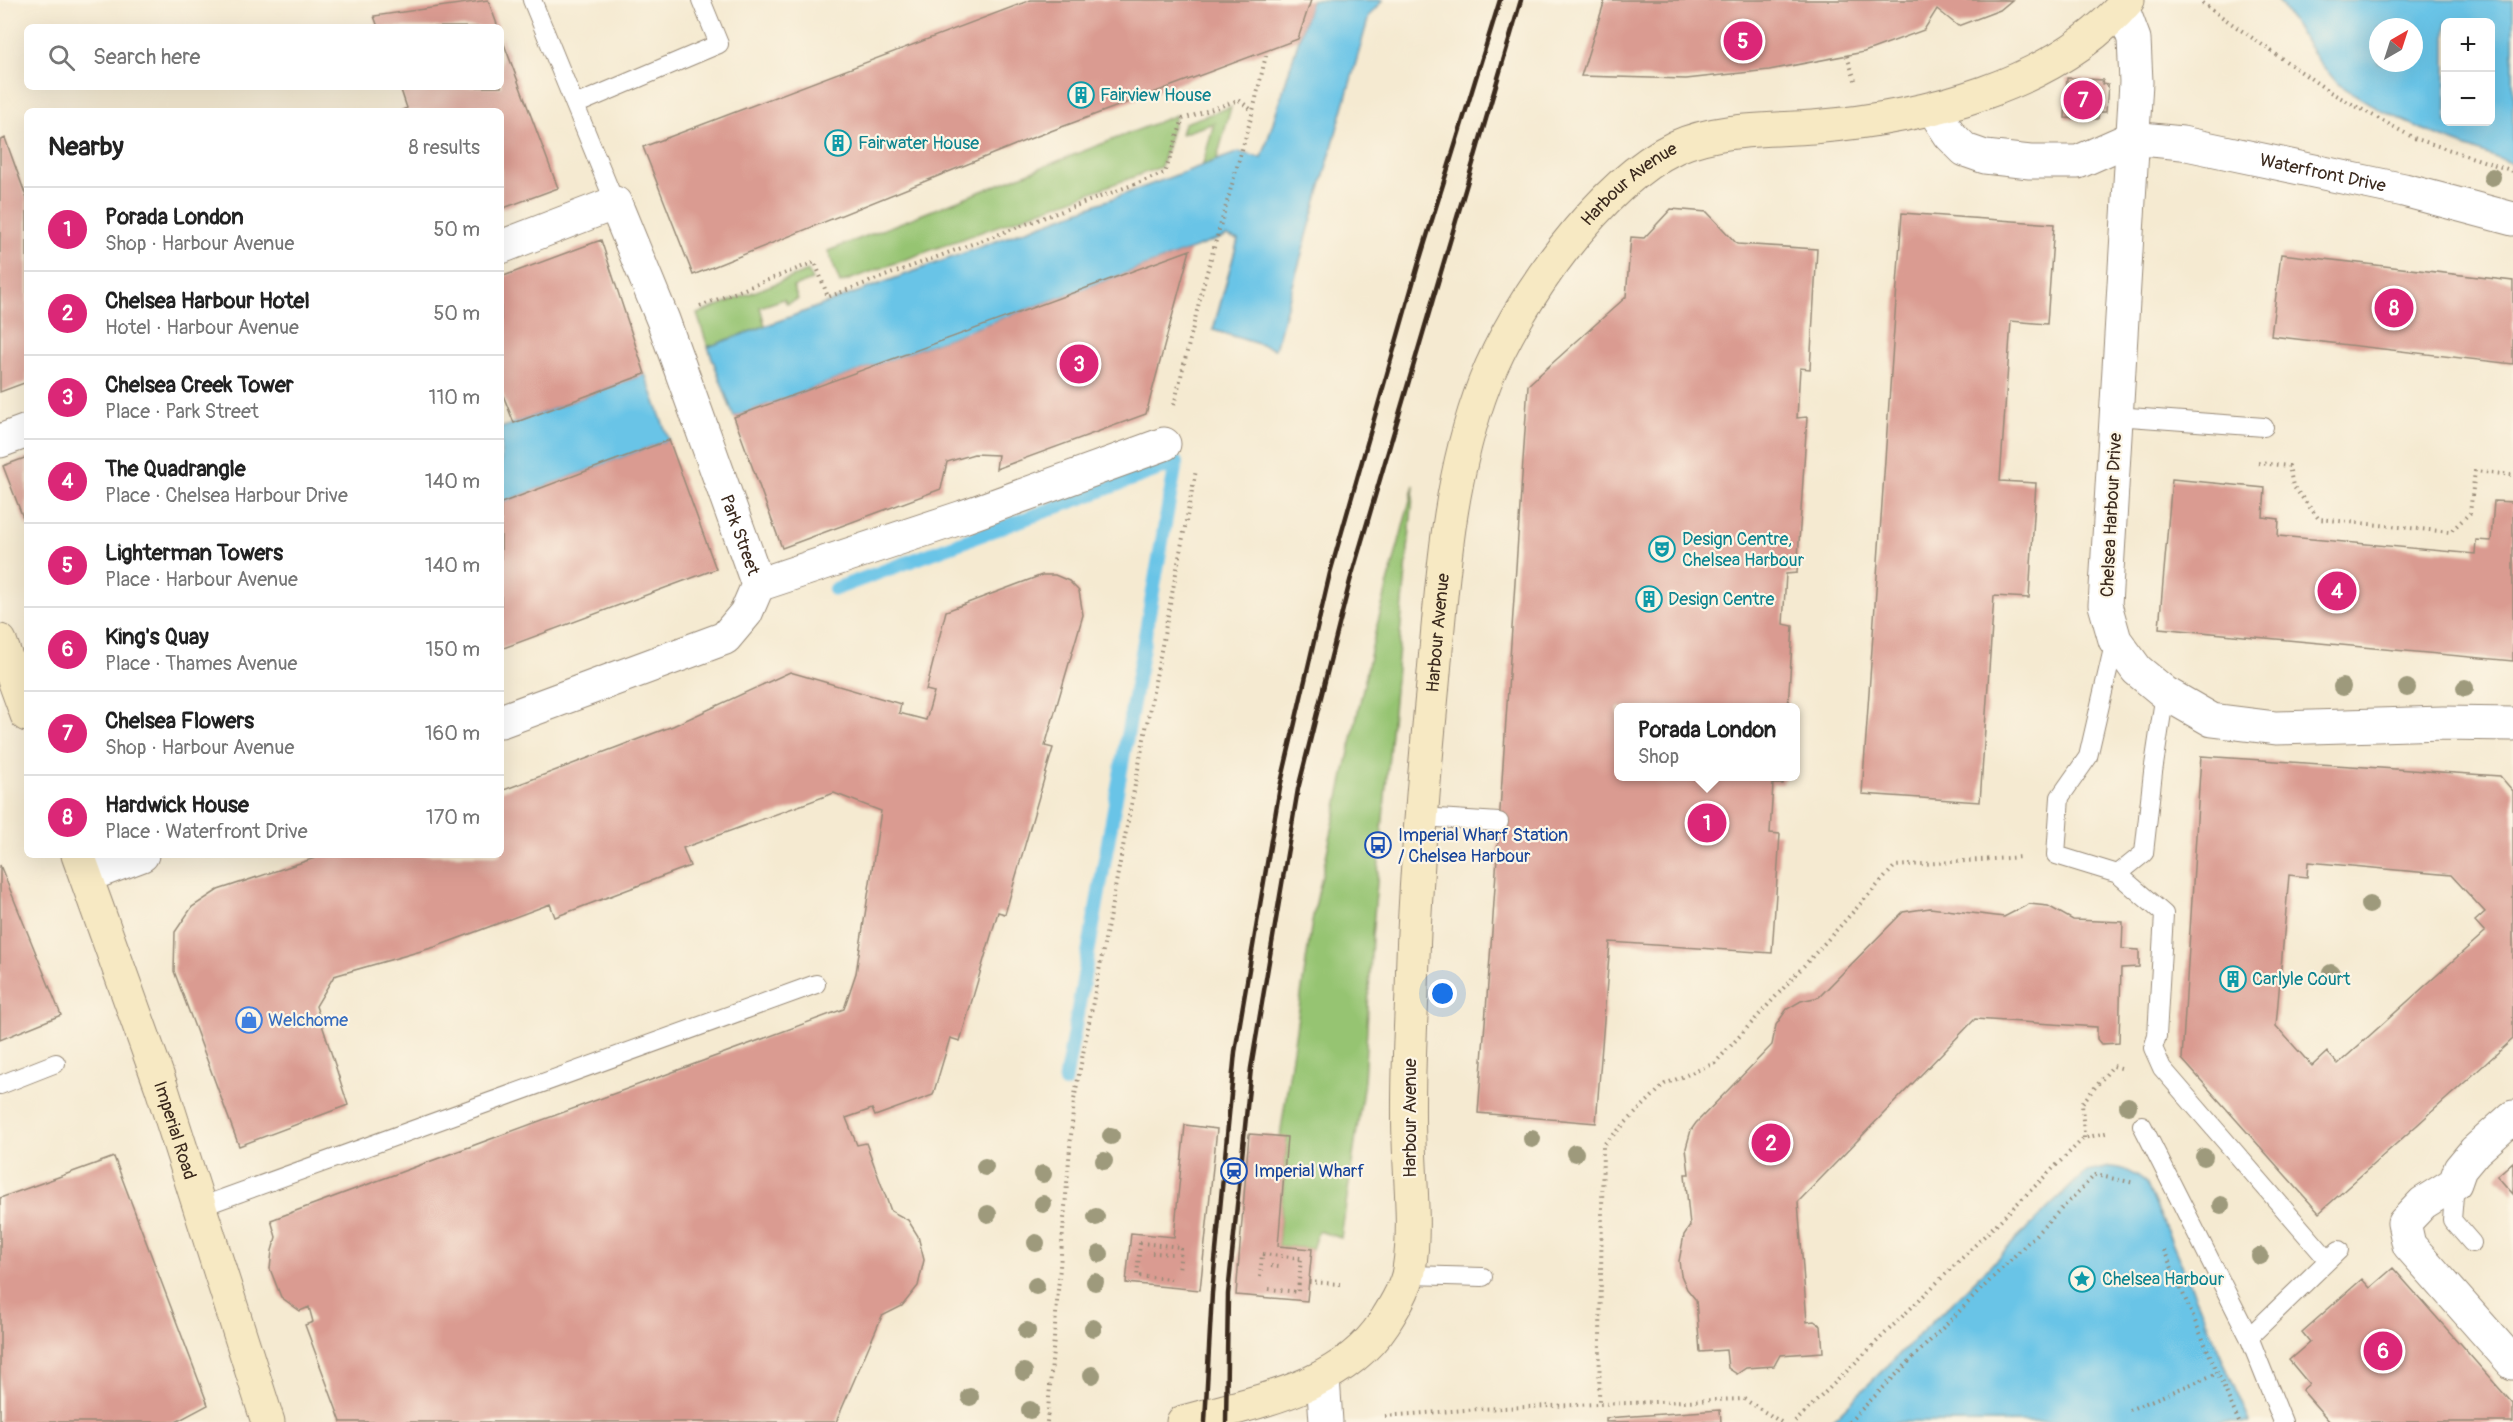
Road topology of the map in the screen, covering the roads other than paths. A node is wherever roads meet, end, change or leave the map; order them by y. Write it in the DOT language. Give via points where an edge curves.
graph roads {
  1 [pos="532,0"];
  2 [pos="701,0"];
  3 [pos="2125,4"];
  4 [pos="575,105"];
  5 [pos="1933,109"];
  6 [pos="2132,138"];
  7 [pos="615,203"];
  8 [pos="2513,219"];
  9 [pos="504,247"];
  10 [pos="2116,416"];
  11 [pos="2264,427"];
  12 [pos="24,432"];
  13 [pos="0,441"];
  14 [pos="1164,444"];
  15 [pos="758,585"];
  16 [pos="2115,640"];
  17 [pos="0,641"];
  18 [pos="2165,693"];
  19 [pos="24,707"];
  20 [pos="504,720"];
  21 [pos="2513,724"];
  22 [pos="1422,817"];
  23 [pos="1499,822"];
  24 [pos="126,858"];
  25 [pos="82,866"];
  26 [pos="2118,874"];
  27 [pos="816,984"];
  28 [pos="56,1063"];
  29 [pos="0,1085"];
  30 [pos="2513,1117"];
  31 [pos="2142,1125"];
  32 [pos="2455,1183"];
  33 [pos="200,1207"];
  34 [pos="2472,1243"];
  35 [pos="1409,1275"];
  36 [pos="1483,1277"];
  37 [pos="2249,1337"];
  38 [pos="2513,1364"];
  39 [pos="1323,1377"];
  40 [pos="266,1418"];
  41 [pos="1184,1422"];
  42 [pos="1326,1422"];
  43 [pos="2283,1422"];
  1 -- 4 [label="lane"];
  2 -- 4 [label="lane" via="719,44"];
  3 -- 5 [label="street, Harbour Avenue" via="2091,37 2053,62"];
  3 -- 6 [label="street, Chelsea Harbour Drive" via="2134,39"];
  4 -- 7 [label="lane"];
  5 -- 6 [label="street" via="1965,150 1985,157 2078,162"];
  5 -- 22 [label="street, Harbour Avenue" via="1864,122 1735,132 1678,146 1646,165 1610,195 1549,267 1508,332 1485,383 1468,438 1452,509"];
  6 -- 8 [label="street, Waterfront Drive" via="2259,158"];
  6 -- 10 [label="street, Chelsea Harbour Drive"];
  7 -- 9 [label="street"];
  7 -- 15 [label="street, Park Street" via="663,320"];
  10 -- 11 [label="lane"];
  10 -- 16 [label="street, Chelsea Harbour Drive" via="2105,604"];
  12 -- 13 [label="street"];
  14 -- 15 [label="street" via="963,518"];
  15 -- 20 [label="street, Park Street" via="746,613 724,638"];
  16 -- 18 [label="street, Chelsea Harbour Drive" via="2138,670"];
  16 -- 26 [label="lane" via="2088,757 2060,797 2056,855"];
  17 -- 19 [label="street"];
  18 -- 21 [label="street, Chelsea Harbour Drive" via="2212,720 2276,728"];
  18 -- 26 [label="lane" via="2145,853"];
  22 -- 23 [label="lane"];
  22 -- 35 [label="street, Harbour Avenue" via="1412,984"];
  24 -- 25 [label="street"];
  25 -- 33 [label="street, Imperial Road"];
  26 -- 37 [label="lane" via="2164,914 2157,1036 2152,1048 2162,1068 2333,1255"];
  27 -- 33 [label="lane"];
  28 -- 29 [label="lane"];
  30 -- 32 [label="street" via="2475,1151 2460,1169"];
  31 -- 37 [label="lane"];
  32 -- 34 [label="lane" via="2452,1220"];
  32 -- 38 [label="street" via="2423,1203 2404,1222 2409,1245"];
  33 -- 40 [label="street, Imperial Road"];
  35 -- 36 [label="lane"];
  35 -- 39 [label="street, Harbour Avenue" via="1383,1325 1353,1357"];
  37 -- 43 [label="lane"];
  39 -- 41 [label="street, Harbour Avenue"];
  39 -- 42 [label="street"];
}
